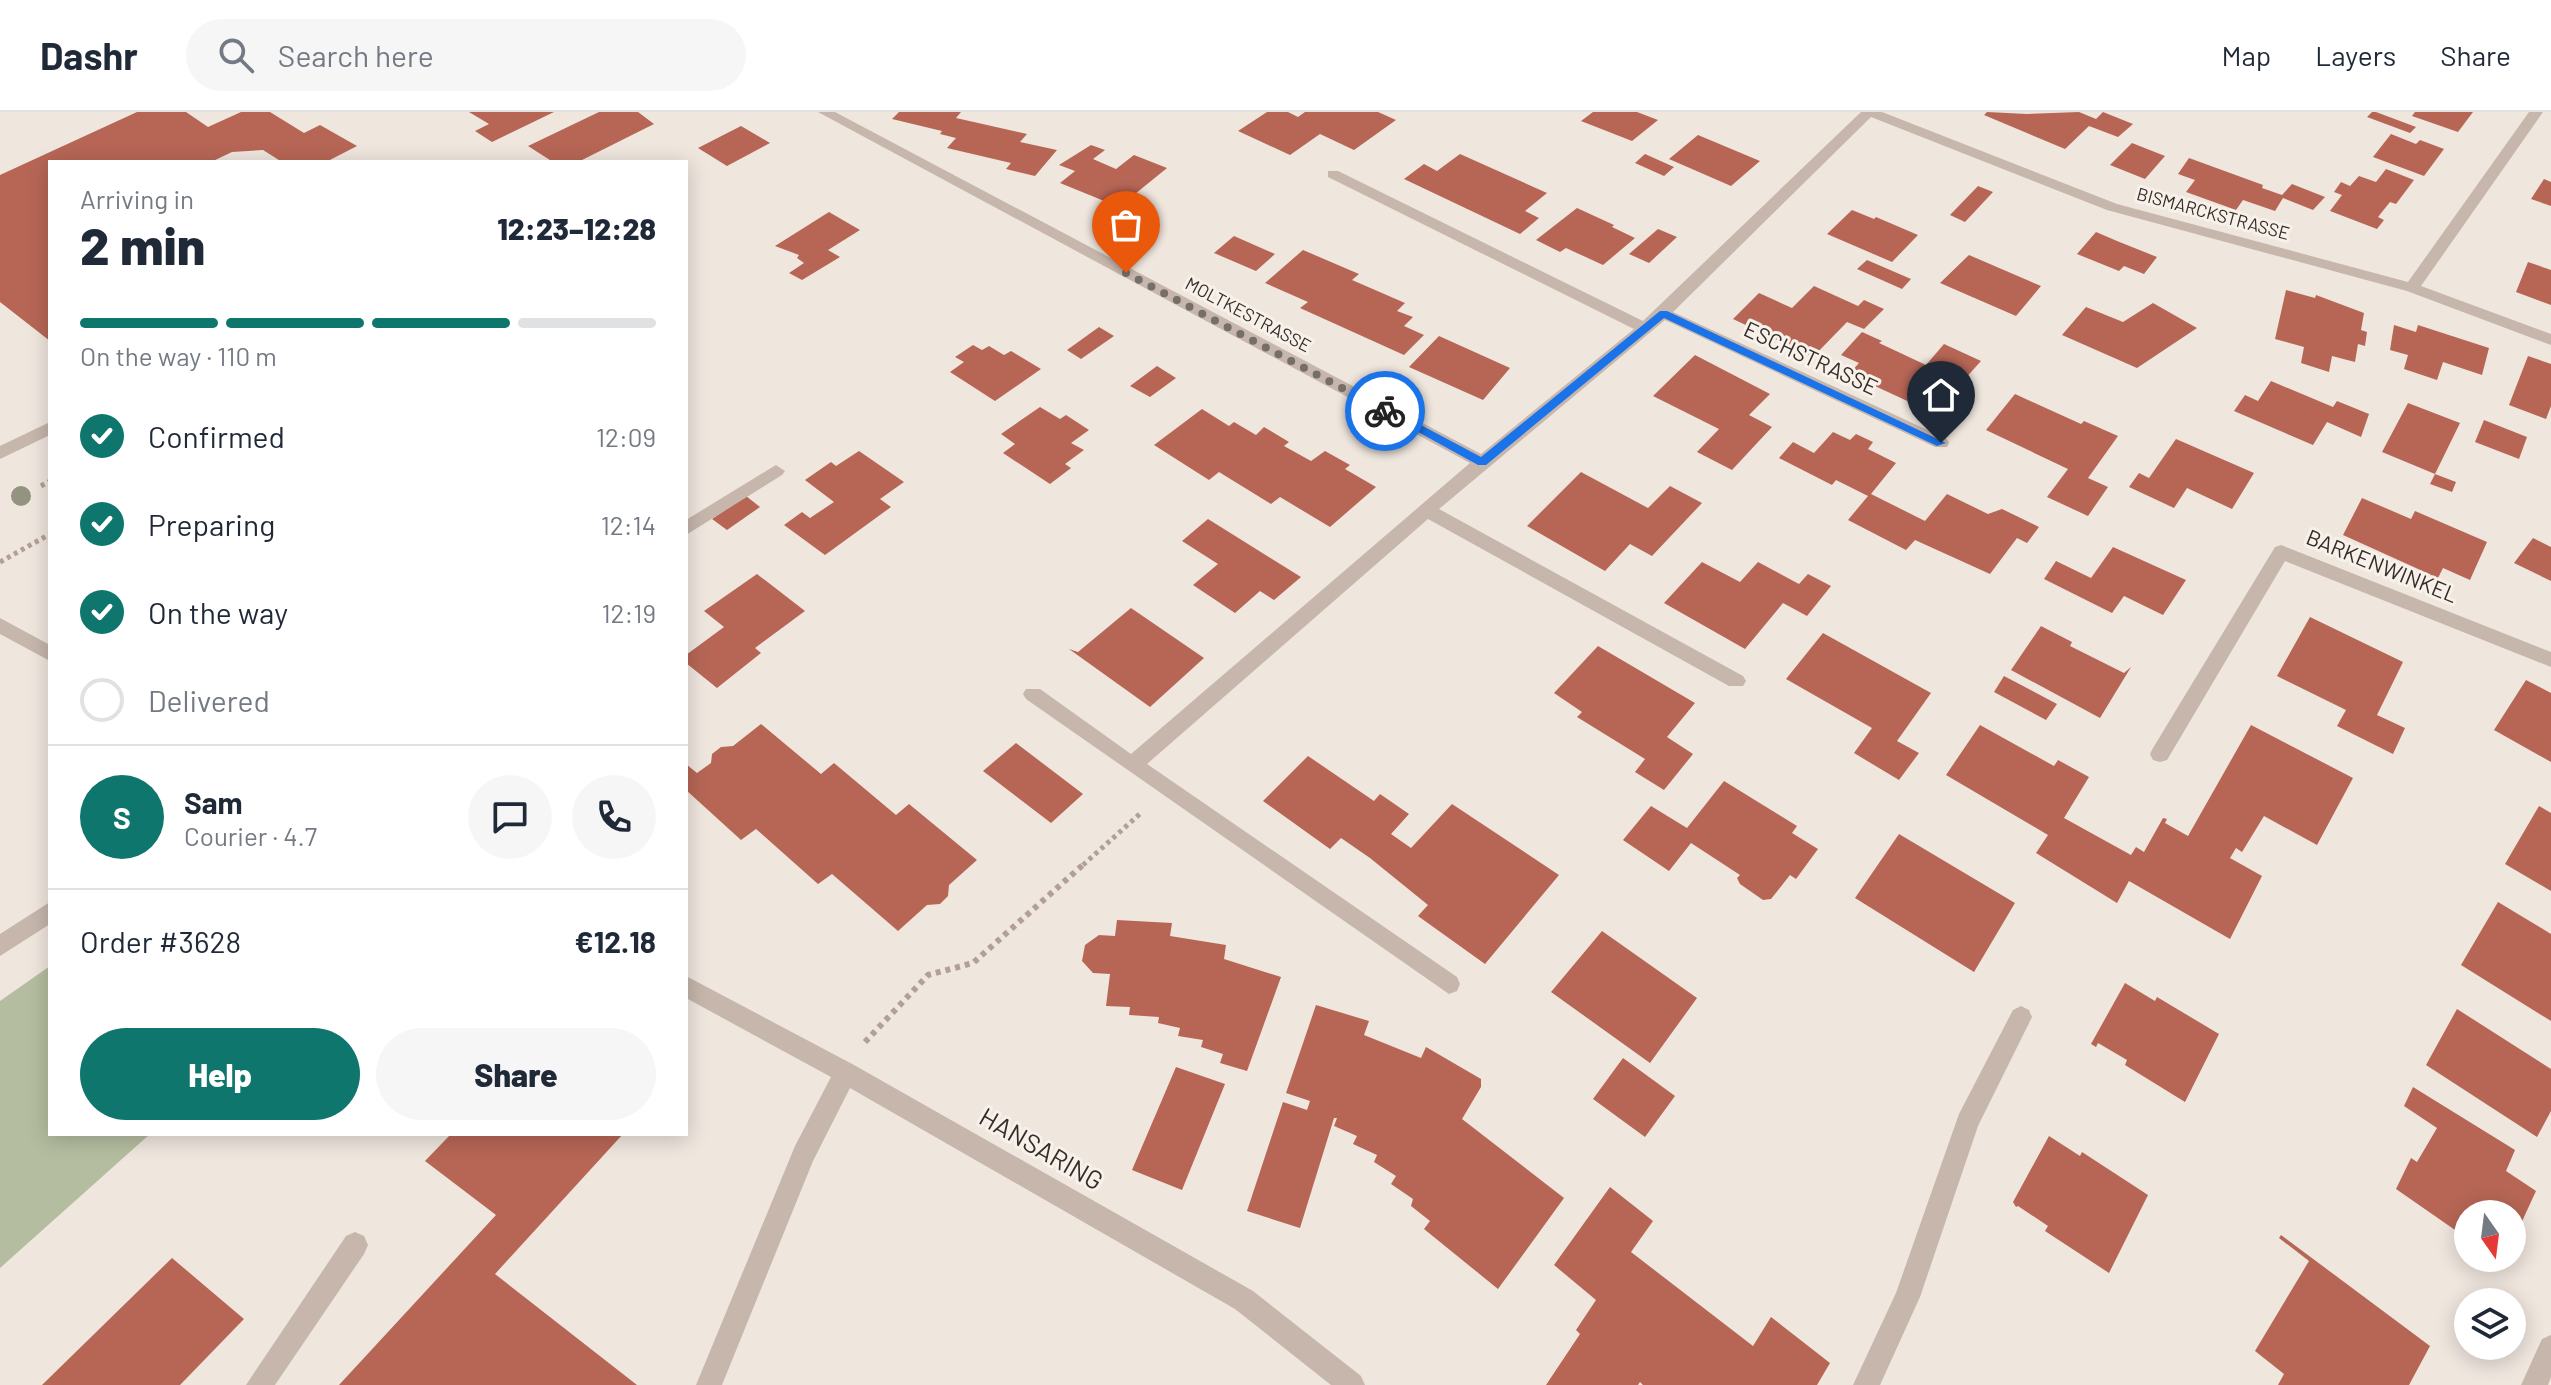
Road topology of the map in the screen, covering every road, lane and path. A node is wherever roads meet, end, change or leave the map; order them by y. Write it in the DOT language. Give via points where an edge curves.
graph roads {
  1 [pos="825,112"];
  2 [pos="1869,112"];
  3 [pos="2536,112"];
  4 [pos="1333,174"];
  5 [pos="2412,288"];
  6 [pos="1663,313"];
  7 [pos="1645,328"];
  8 [pos="2551,340"];
  9 [pos="48,429"];
  10 [pos="1941,443"];
  11 [pos="0,453"];
  12 [pos="1482,462"];
  13 [pos="776,471"];
  14 [pos="48,482"];
  15 [pos="41,486"];
  16 [pos="1427,510"];
  17 [pos="688,528"];
  18 [pos="48,535"];
  19 [pos="0,562"];
  20 [pos="0,625"];
  21 [pos="48,653"];
  22 [pos="2551,660"];
  23 [pos="1736,681"];
  24 [pos="1033,694"];
  25 [pos="2160,754"];
  26 [pos="1132,765"];
  27 [pos="1166,790"];
  28 [pos="48,913"];
  29 [pos="0,946"];
  30 [pos="1449,984"];
  31 [pos="688,987"];
  32 [pos="2021,1017"];
  33 [pos="843,1071"];
  34 [pos="355,1245"];
  35 [pos="2551,1348"];
  36 [pos="259,1385"];
  37 [pos="709,1385"];
  38 [pos="1352,1385"];
  39 [pos="1866,1385"];
  40 [pos="2534,1385"];
  1 -- 12 [label="street, MOLTKESTRASSE"];
  2 -- 5 [label="street, BISMARCKSTRASSE" via="2112,207"];
  2 -- 6 [label="street"];
  3 -- 5 [label="street"];
  4 -- 7 [label="street"];
  5 -- 8 [label="street, BISMARCKSTRASSE"];
  6 -- 7 [label="street"];
  6 -- 10 [label="street, ESCHSTRASSE"];
  7 -- 12 [label="street"];
  9 -- 11 [label="street"];
  12 -- 16 [label="street"];
  13 -- 17 [label="street"];
  14 -- 15 [label="path"];
  16 -- 23 [label="street"];
  16 -- 26 [label="street"];
  18 -- 19 [label="path"];
  20 -- 21 [label="street"];
  22 -- 25 [label="street, BARKENWINKEL" via="2281,552"];
  24 -- 26 [label="street"];
  26 -- 27 [label="street"];
  27 -- 30 [label="street"];
  27 -- 33 [label="path" via="973,963 928,975"];
  28 -- 29 [label="street"];
  31 -- 33 [label="street, HANSARING"];
  32 -- 39 [label="street" via="1967,1122 1907,1297"];
  33 -- 37 [label="street"];
  33 -- 38 [label="street, HANSARING" via="1244,1300"];
  34 -- 36 [label="street"];
  35 -- 40 [label="street"];
}
